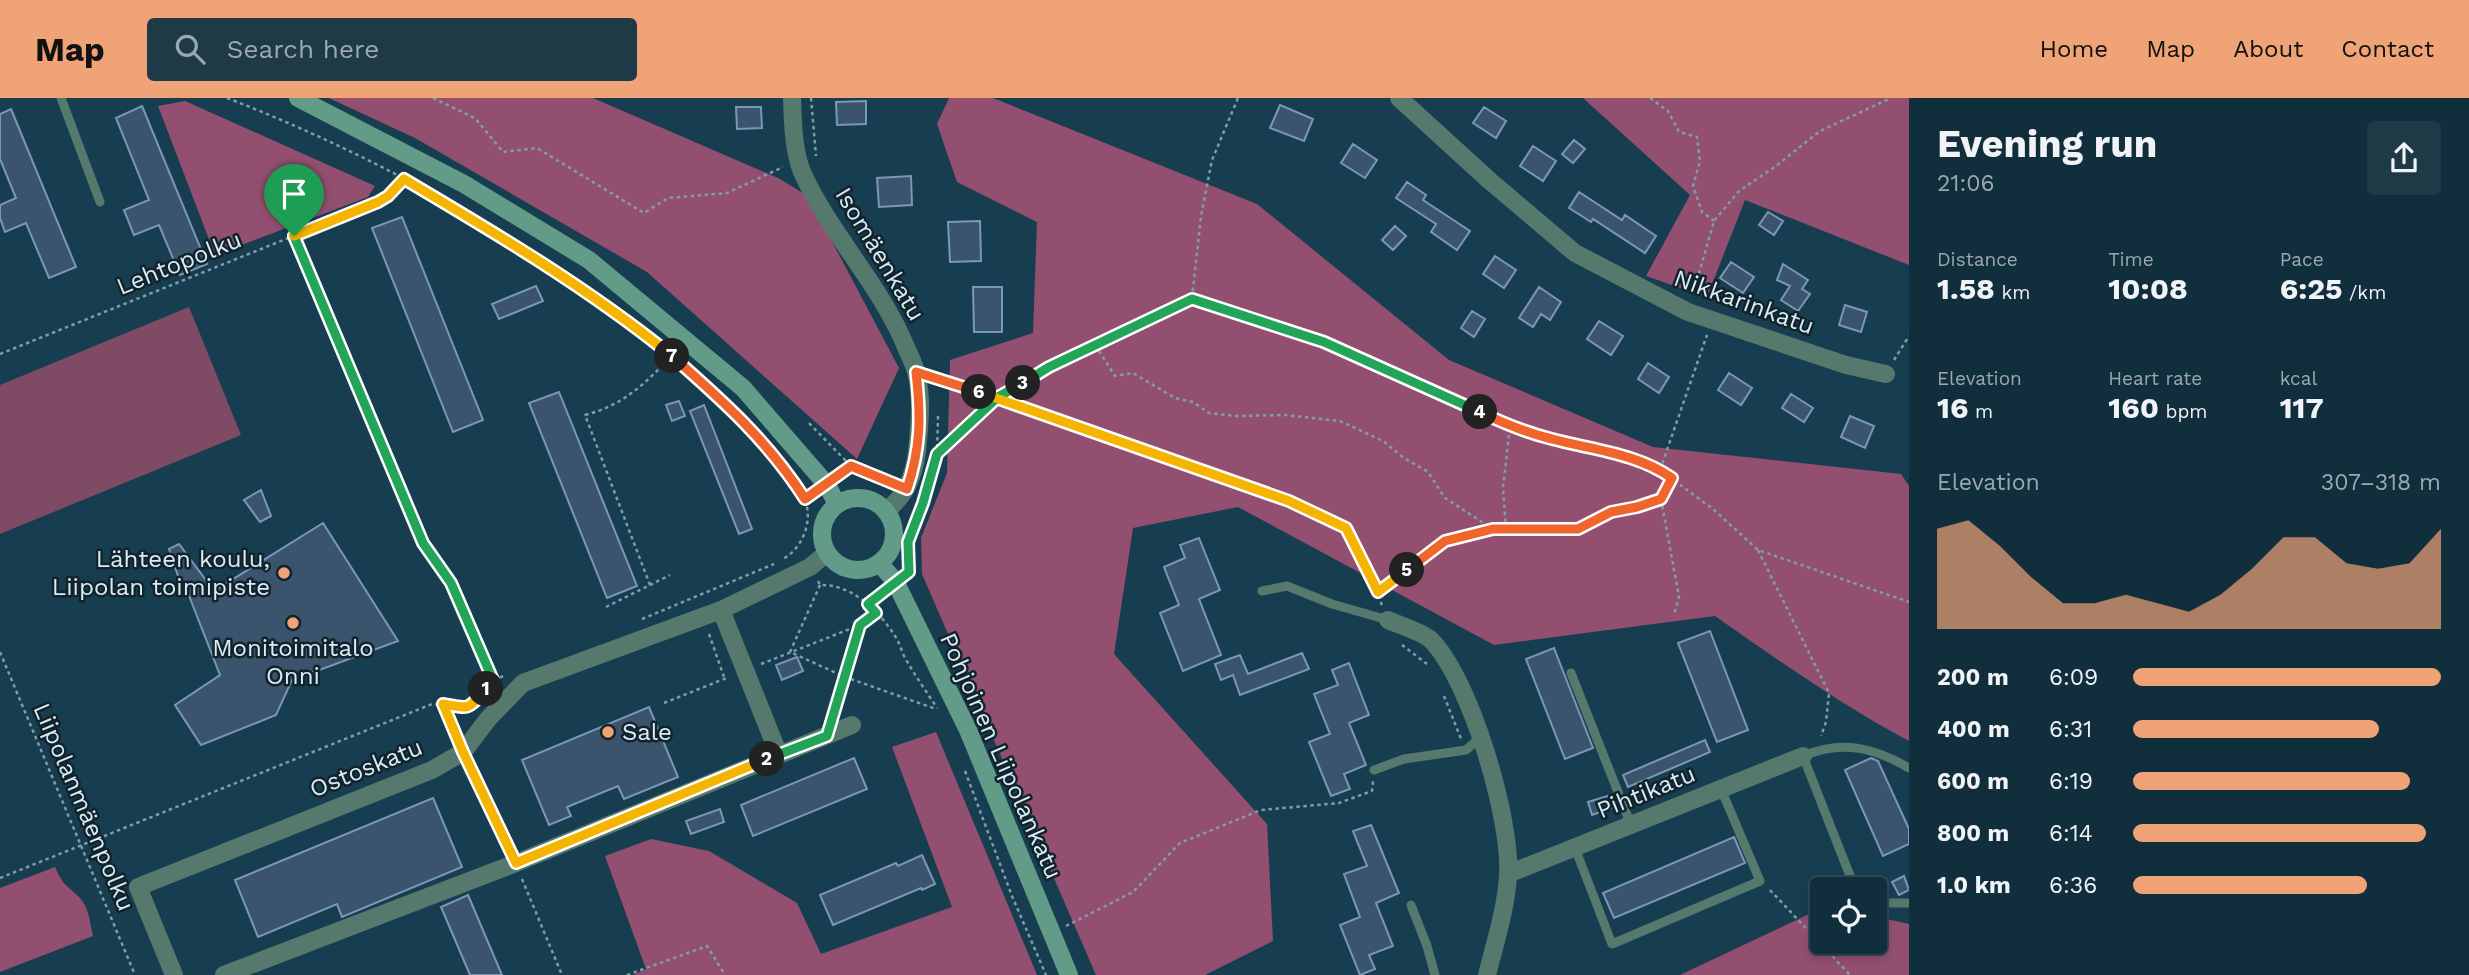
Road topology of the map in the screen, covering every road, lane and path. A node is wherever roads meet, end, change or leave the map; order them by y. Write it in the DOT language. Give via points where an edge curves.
graph roads {
  1 [pos="61,98"];
  2 [pos="227,98"];
  3 [pos="299,98"];
  4 [pos="433,98"];
  5 [pos="792,98"];
  6 [pos="1237,98"];
  7 [pos="1399,98"];
  8 [pos="1650,98"];
  9 [pos="1891,98"];
  10 [pos="807,154"];
  11 [pos="404,179"];
  12 [pos="100,202"];
  13 [pos="1714,222"];
  14 [pos="294,236"];
  15 [pos="1192,299"];
  16 [pos="1688,312"];
  17 [pos="1713,319"];
  18 [pos="1909,336"];
  19 [pos="1095,345"];
  20 [pos="0,354"];
  21 [pos="672,356"];
  22 [pos="916,372"];
  23 [pos="1886,373"];
  24 [pos="998,397"];
  25 [pos="809,423"];
  26 [pos="1510,426"];
  27 [pos="851,466"];
  28 [pos="1660,470"];
  29 [pos="1672,478"];
  30 [pos="827,485"];
  31 [pos="907,489"];
  32 [pos="1661,499"];
  33 [pos="923,503"];
  34 [pos="836,504"];
  35 [pos="886,511"];
  36 [pos="1493,529"];
  37 [pos="1506,529"];
  38 [pos="1758,550"];
  39 [pos="827,553"];
  40 [pos="879,563"];
  41 [pos="810,567"];
  42 [pos="670,575"];
  43 [pos="895,582"];
  44 [pos="820,584"];
  45 [pos="650,585"];
  46 [pos="1262,591"];
  47 [pos="1909,602"];
  48 [pos="868,604"];
  49 [pos="606,607"];
  50 [pos="721,610"];
  51 [pos="876,613"];
  52 [pos="1674,615"];
  53 [pos="702,617"];
  54 [pos="1388,620"];
  55 [pos="633,623"];
  56 [pos="860,625"];
  57 [pos="1401,644"];
  58 [pos="0,652"];
  59 [pos="790,652"];
  60 [pos="1435,668"];
  61 [pos="745,670"];
  62 [pos="512,672"];
  63 [pos="1571,674"];
  64 [pos="845,677"];
  65 [pos="725,678"];
  66 [pos="493,680"];
  67 [pos="1443,692"];
  68 [pos="664,703"];
  69 [pos="443,704"];
  70 [pos="852,725"];
  71 [pos="827,736"];
  72 [pos="1481,737"];
  73 [pos="1466,750"];
  74 [pos="463,752"];
  75 [pos="1811,753"];
  76 [pos="779,755"];
  77 [pos="962,764"];
  78 [pos="1909,768"];
  79 [pos="1374,770"];
  80 [pos="1721,789"];
  81 [pos="1631,825"];
  82 [pos="82,846"];
  83 [pos="1575,848"];
  84 [pos="516,863"];
  85 [pos="1508,874"];
  86 [pos="1851,877"];
  87 [pos="0,878"];
  88 [pos="1760,881"];
  89 [pos="1887,903"];
  90 [pos="1909,903"];
  91 [pos="1411,905"];
  92 [pos="1052,933"];
  93 [pos="1031,942"];
  94 [pos="1044,974"];
  95 [pos="135,975"];
  96 [pos="174,975"];
  97 [pos="224,975"];
  98 [pos="562,975"];
  99 [pos="627,975"];
  100 [pos="725,975"];
  101 [pos="1069,975"];
  102 [pos="1435,975"];
  103 [pos="1487,975"];
  104 [pos="1850,975"];
  1 -- 12 [label="lane"];
  2 -- 11 [label="path"];
  3 -- 30 [label="street" via="464,184 589,260 743,388"];
  4 -- 10 [label="path" via="475,118 503,152 537,148 644,213 668,198 727,193"];
  5 -- 10 [label="street, Isomäenkatu" via="793,134"];
  6 -- 15 [label="path" via="1212,160"];
  7 -- 16 [label="street, Nikkarinkatu" via="1575,253"];
  8 -- 13 [label="path" via="1668,111 1679,132 1697,137 1700,161 1693,186 1702,212"];
  9 -- 13 [label="path" via="1820,131 1739,191"];
  10 -- 22 [label="street, Isomäenkatu" via="802,171 882,299"];
  11 -- 14 [label="path, Lehtopolku" via="378,202"];
  11 -- 21 [label="path" via="531,254"];
  13 -- 16 [label="path"];
  14 -- 20 [label="path, Lehtopolku"];
  14 -- 66 [label="path" via="423,543 451,583"];
  15 -- 19 [label="path"];
  15 -- 26 [label="path" via="1324,342"];
  16 -- 17 [label="street, Nikkarinkatu"];
  17 -- 23 [label="street, Nikkarinkatu" via="1846,365"];
  17 -- 28 [label="path"];
  18 -- 23 [label="path"];
  19 -- 24 [label="path"];
  19 -- 36 [label="path" via="1115,376 1133,373 1209,413 1340,421 1383,441 1427,472 1445,498"];
  21 -- 45 [label="path" via="639,389 607,409 585,415"];
  21 -- 55 [label="path" via="774,453 805,499 807,525 789,556"];
  22 -- 24 [label="path"];
  22 -- 31 [label="street, Isomäenkatu" via="921,416 917,461"];
  24 -- 33 [label="path" via="937,454"];
  24 -- 36 [label="path" via="1289,501 1346,528 1378,592 1445,541"];
  25 -- 27 [label="path"];
  26 -- 28 [label="path" via="1613,451"];
  26 -- 37 [label="path" via="1503,488"];
  27 -- 30 [label="path"];
  27 -- 31 [label="path"];
  28 -- 29 [label="path"];
  29 -- 32 [label="path"];
  29 -- 38 [label="path"];
  30 -- 34 [label="street"];
  31 -- 33 [label="path"];
  31 -- 35 [label="street, Isomäenkatu"];
  32 -- 37 [label="path" via="1611,512 1578,529"];
  32 -- 52 [label="path" via="1679,597"];
  33 -- 43 [label="path" via="908,542 909,572"];
  34 -- 35 [label="street" via="853,498 874,501"];
  34 -- 39 [label="street" via="822,529"];
  35 -- 40 [label="street" via="894,536"];
  36 -- 37 [label="path"];
  38 -- 47 [label="path"];
  38 -- 75 [label="path" via="1829,693 1826,722"];
  39 -- 40 [label="street" via="852,569"];
  39 -- 41 [label="street, Ostoskatu"];
  40 -- 43 [label="street, Pohjoinen Liipolankatu"];
  41 -- 44 [label="path"];
  41 -- 50 [label="street, Ostoskatu"];
  42 -- 45 [label="path"];
  43 -- 48 [label="path"];
  43 -- 92 [label="street, Pohjoinen Liipolankatu" via="968,730"];
  44 -- 48 [label="path" via="844,588"];
  44 -- 59 [label="path"];
  45 -- 49 [label="path"];
  46 -- 54 [label="lane" via="1287,586"];
  48 -- 51 [label="path"];
  50 -- 53 [label="street, Ostoskatu"];
  50 -- 61 [label="street"];
  51 -- 56 [label="path"];
  51 -- 64 [label="path" via="896,636 937,709"];
  53 -- 65 [label="path"];
  53 -- 74 [label="street, Ostoskatu" via="523,683"];
  54 -- 72 [label="street" via="1430,638 1449,664"];
  56 -- 59 [label="path"];
  56 -- 64 [label="path"];
  57 -- 60 [label="path"];
  58 -- 82 [label="path, Liipolanmäenpolku"];
  59 -- 61 [label="path"];
  59 -- 64 [label="path"];
  61 -- 65 [label="path"];
  61 -- 76 [label="street"];
  62 -- 66 [label="path"];
  63 -- 81 [label="lane"];
  64 -- 71 [label="path"];
  65 -- 68 [label="path"];
  66 -- 69 [label="path" via="468,707"];
  67 -- 73 [label="path"];
  69 -- 74 [label="path"];
  69 -- 82 [label="path" via="432,704"];
  70 -- 71 [label="street"];
  71 -- 76 [label="street"];
  72 -- 73 [label="lane"];
  72 -- 85 [label="street" via="1502,809"];
  73 -- 79 [label="lane" via="1404,759"];
  74 -- 84 [label="path"];
  74 -- 96 [label="street, Ostoskatu" via="432,770 138,887"];
  75 -- 78 [label="lane" via="1847,746 1873,750"];
  75 -- 80 [label="street, Pihtikatu"];
  75 -- 86 [label="lane"];
  76 -- 84 [label="street"];
  77 -- 93 [label="path"];
  79 -- 92 [label="path" via="1372,790 1339,803 1261,810 1180,842 1133,892"];
  80 -- 81 [label="street, Pihtikatu"];
  80 -- 88 [label="lane"];
  81 -- 83 [label="street, Pihtikatu"];
  82 -- 87 [label="path"];
  82 -- 95 [label="path, Liipolanmäenpolku"];
  83 -- 85 [label="street, Pihtikatu"];
  83 -- 88 [label="lane" via="1612,944"];
  84 -- 97 [label="street"];
  84 -- 98 [label="path"];
  85 -- 103 [label="street"];
  88 -- 104 [label="path"];
  89 -- 90 [label="lane"];
  91 -- 102 [label="lane"];
  92 -- 93 [label="path"];
  92 -- 101 [label="street, Pohjoinen Liipolankatu"];
  93 -- 94 [label="path"];
  99 -- 100 [label="path" via="708,946"];
}
